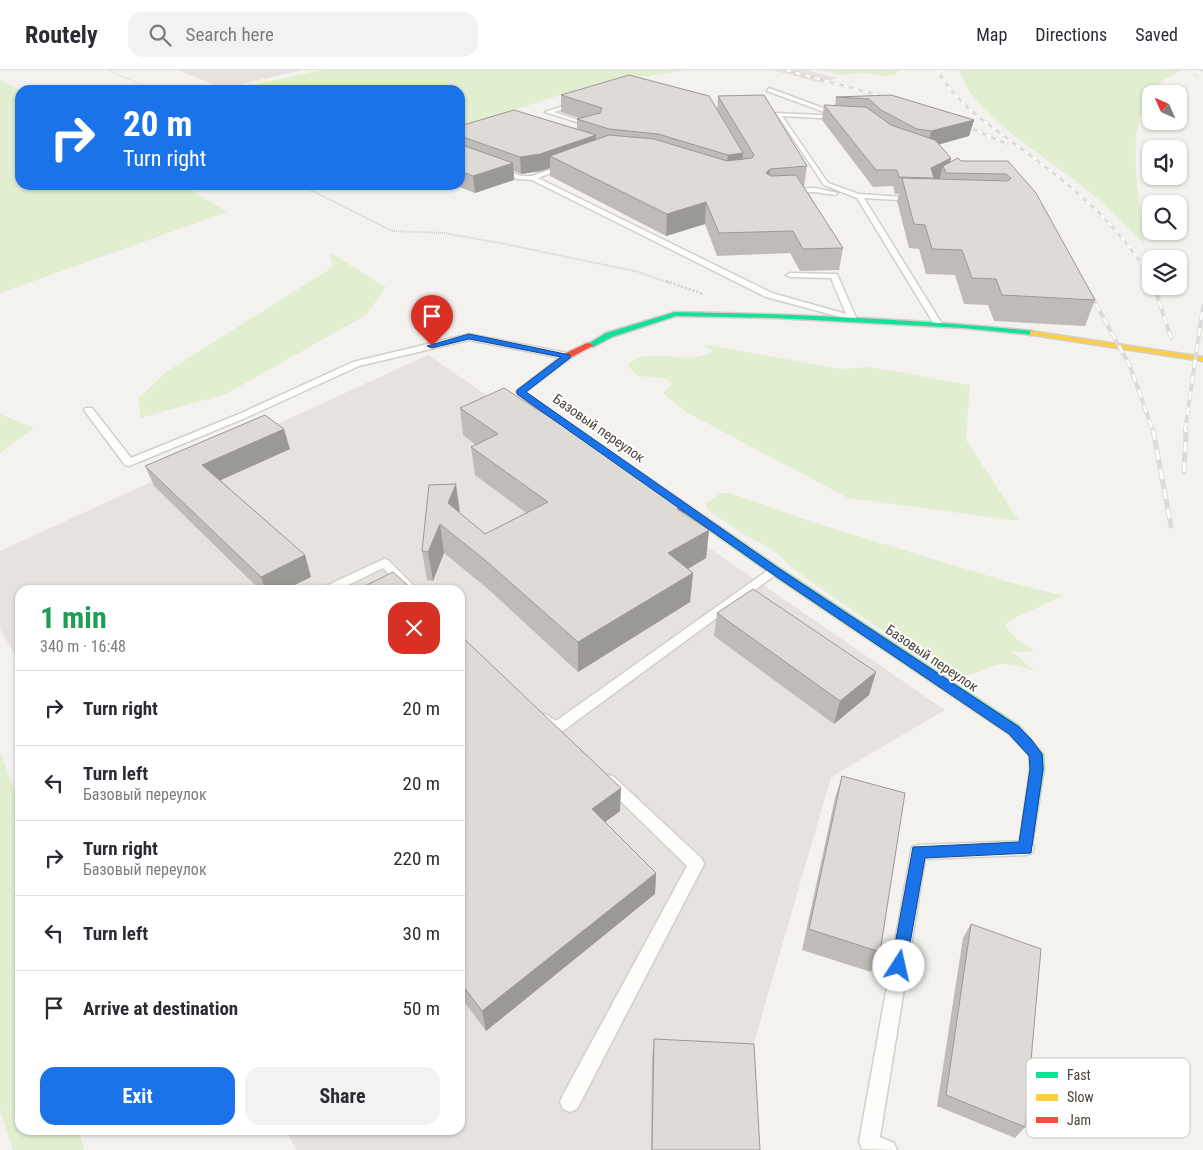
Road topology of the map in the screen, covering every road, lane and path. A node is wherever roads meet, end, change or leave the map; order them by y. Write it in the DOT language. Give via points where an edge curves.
graph roads {
  1 [pos="108,70"];
  2 [pos="142,85"];
  3 [pos="769,90"];
  4 [pos="582,102"];
  5 [pos="769,110"];
  6 [pos="778,114"];
  7 [pos="841,117"];
  8 [pos="849,117"];
  9 [pos="582,132"];
  10 [pos="576,162"];
  11 [pos="492,167"];
  12 [pos="533,178"];
  13 [pos="311,190"];
  14 [pos="777,192"];
  15 [pos="860,197"];
  16 [pos="927,199"];
  17 [pos="790,274"];
  18 [pos="705,294"];
  19 [pos="853,320"];
  20 [pos="938,324"];
  21 [pos="567,356"];
  22 [pos="1203,359"];
  23 [pos="89,410"];
  24 [pos="774,570"];
  25 [pos="338,585"];
  26 [pos="407,585"];
  27 [pos="535,709"];
  28 [pos="556,729"];
  29 [pos="570,742"];
  30 [pos="598,770"];
  31 [pos="1026,848"];
  32 [pos="570,1102"];
  33 [pos="887,1150"];
  1 -- 2 [label="path"];
  3 -- 7 [label="lane"];
  4 -- 9 [label="lane" via="548,112 598,128"];
  5 -- 6 [label="lane"];
  6 -- 7 [label="lane"];
  6 -- 15 [label="lane" via="826,184"];
  7 -- 8 [label="lane"];
  10 -- 12 [label="lane"];
  11 -- 12 [label="lane" via="520,178"];
  12 -- 19 [label="lane" via="769,295"];
  13 -- 18 [label="path" via="392,231 444,233 505,244 639,272"];
  14 -- 15 [label="lane" via="815,190"];
  15 -- 16 [label="lane"];
  15 -- 20 [label="lane"];
  17 -- 19 [label="lane" via="834,276"];
  19 -- 20 [label="street, Базовый переулок"];
  19 -- 21 [label="street, Базовый переулок" via="676,314 608,336"];
  20 -- 22 [label="street, Базовый переулок" via="1063,336"];
  21 -- 23 [label="lane" via="469,337 356,364 129,463"];
  21 -- 24 [label="street, Базовый переулок" via="520,392"];
  24 -- 28 [label="lane"];
  24 -- 31 [label="street, Базовый переулок" via="1014,730 1027,742 1036,754 1037,769"];
  25 -- 26 [label="lane" via="384,563"];
  27 -- 28 [label="lane"];
  28 -- 29 [label="lane"];
  30 -- 32 [label="lane" via="696,864"];
  31 -- 33 [label="lane" via="918,852 869,1142"];
}
